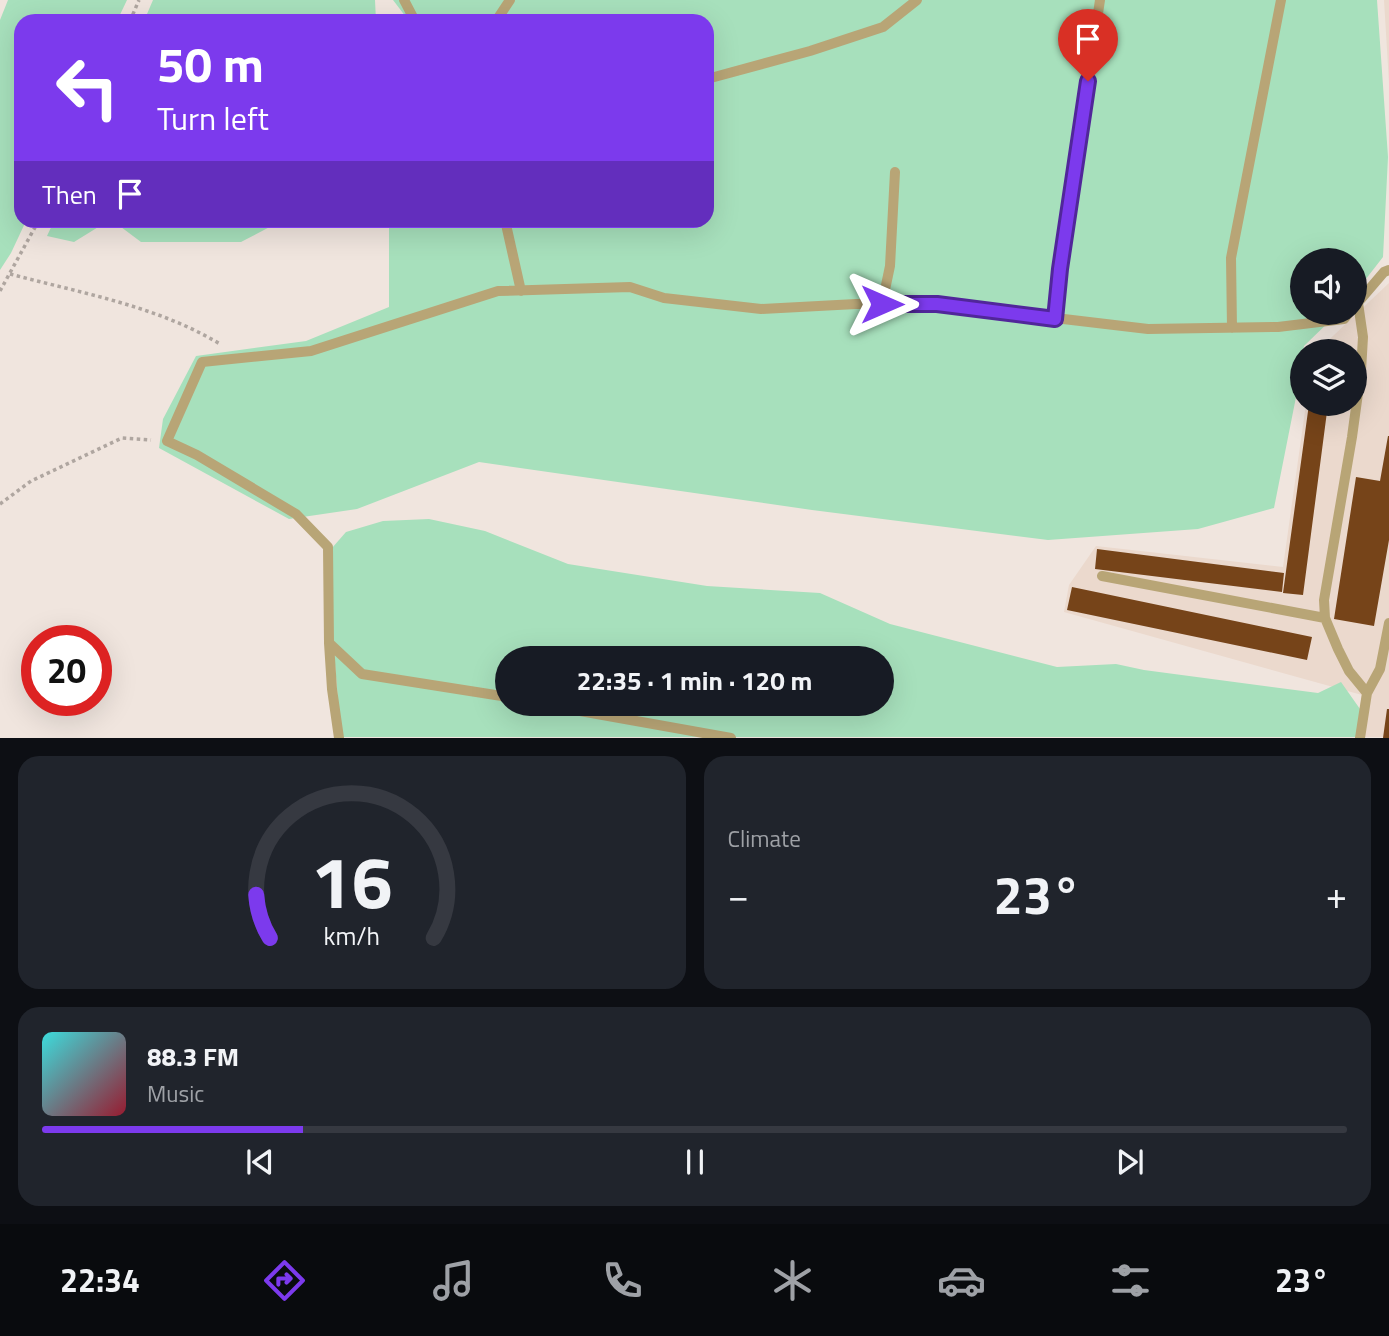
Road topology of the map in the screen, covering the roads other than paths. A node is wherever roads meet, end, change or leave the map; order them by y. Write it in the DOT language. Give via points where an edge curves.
graph roads {
  1 [pos="917,0"];
  2 [pos="1100,0"];
  3 [pos="1281,0"];
  4 [pos="714,77"];
  5 [pos="895,172"];
  6 [pos="507,228"];
  7 [pos="1389,270"];
  8 [pos="522,290"];
  9 [pos="1367,292"];
  10 [pos="882,304"];
  11 [pos="1055,319"];
  12 [pos="1294,325"];
  13 [pos="1360,325"];
  14 [pos="1233,328"];
  15 [pos="1102,576"];
  16 [pos="1325,618"];
  17 [pos="1389,623"];
  18 [pos="329,643"];
  19 [pos="1367,693"];
  20 [pos="495,695"];
  21 [pos="610,716"];
  22 [pos="340,737"];
  23 [pos="731,737"];
  24 [pos="1360,737"];
  1 -- 4 [label="lane" via="883,27"];
  2 -- 11 [label="lane"];
  3 -- 14 [label="lane" via="1231,258"];
  5 -- 10 [label="lane" via="890,266"];
  6 -- 8 [label="lane"];
  7 -- 9 [label="lane"];
  8 -- 10 [label="lane" via="630,287 664,298 761,309"];
  8 -- 18 [label="lane" via="498,291 312,351 202,362 167,441 296,514 328,547"];
  10 -- 11 [label="lane" via="937,304"];
  11 -- 14 [label="lane" via="1148,330"];
  12 -- 14 [label="lane"];
  13 -- 16 [label="lane" via="1360,371 1324,600"];
  15 -- 16 [label="lane"];
  16 -- 19 [label="lane" via="1349,671"];
  17 -- 19 [label="lane" via="1380,669"];
  18 -- 20 [label="lane" via="362,674"];
  18 -- 22 [label="lane"];
  19 -- 24 [label="lane"];
  21 -- 23 [label="lane"];
}
